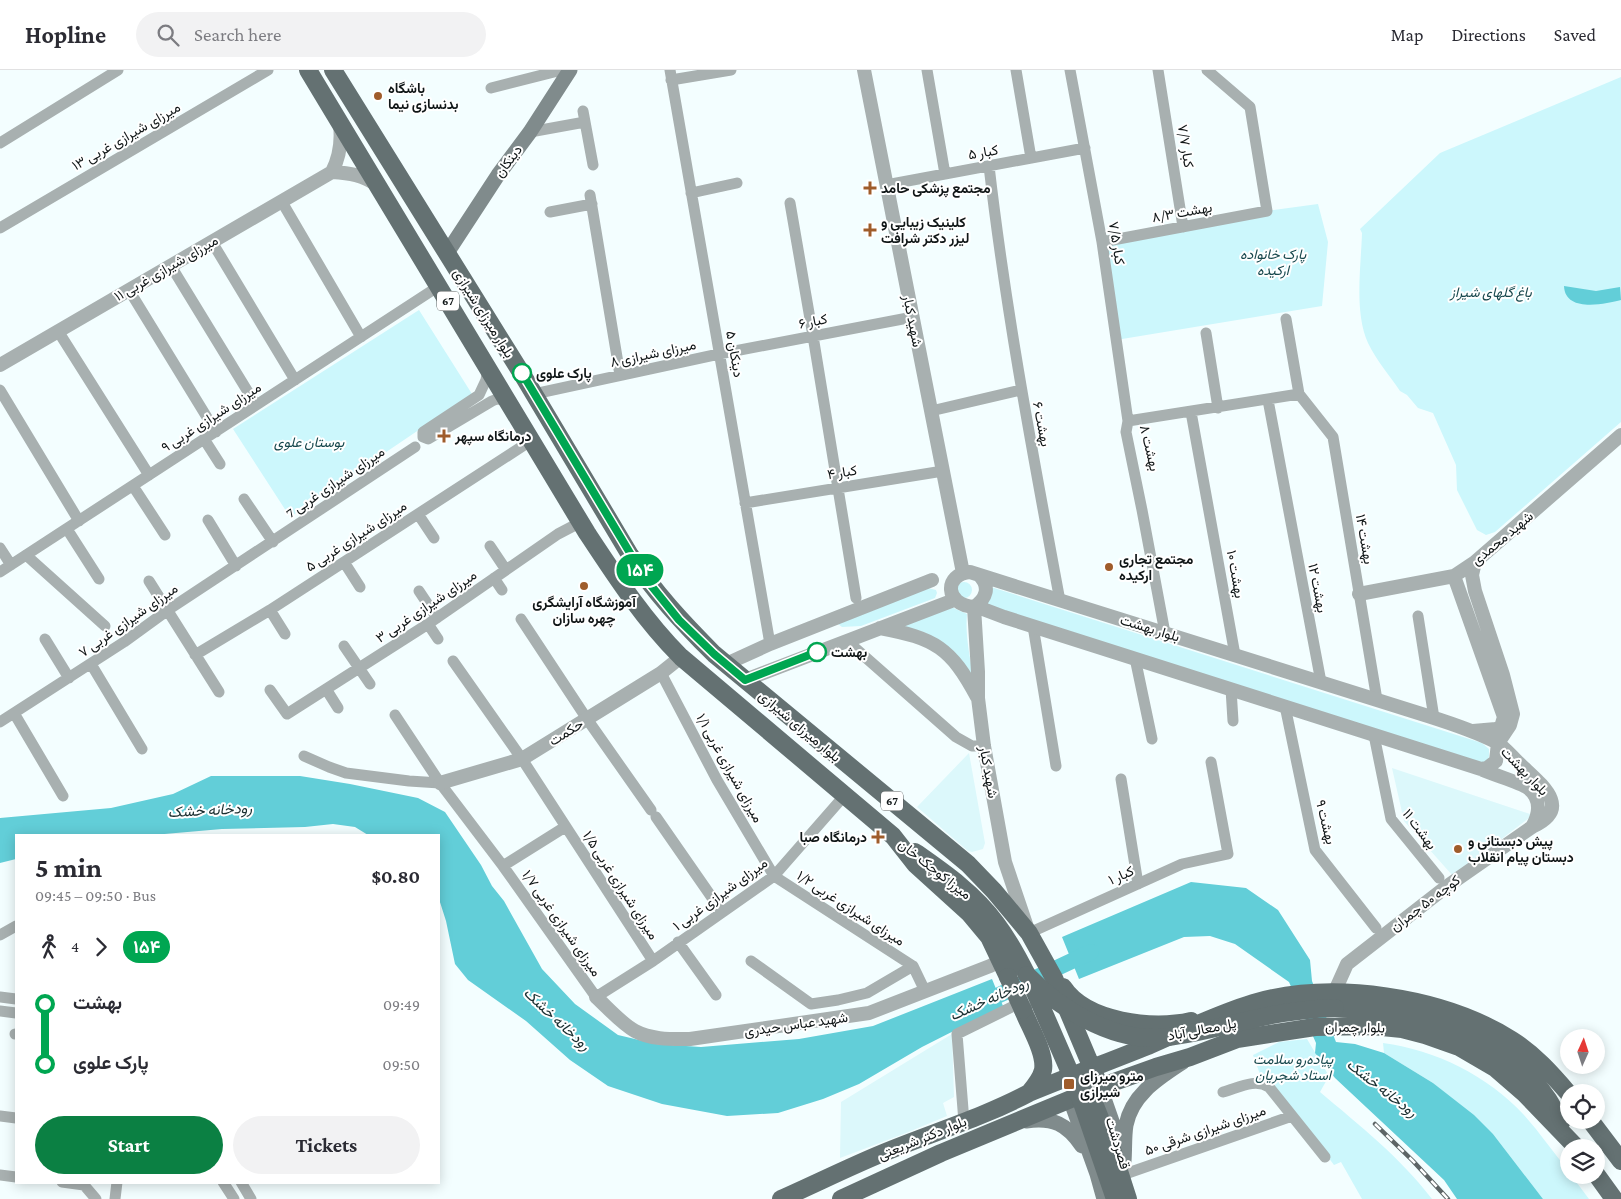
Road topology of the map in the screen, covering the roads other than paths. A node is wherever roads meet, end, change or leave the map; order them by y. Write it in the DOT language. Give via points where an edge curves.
graph roads {
  1 [pos="118,70"];
  2 [pos="268,70"];
  3 [pos="308,70"];
  4 [pos="333,70"];
  5 [pos="562,70"];
  6 [pos="570,70"];
  7 [pos="731,70"];
  8 [pos="864,70"];
  9 [pos="927,70"];
  10 [pos="1016,70"];
  11 [pos="1070,70"];
  12 [pos="1158,70"];
  13 [pos="1207,70"];
  14 [pos="671,75"];
  15 [pos="491,88"];
  16 [pos="340,124"];
  17 [pos="530,132"];
  18 [pos="0,143"];
  19 [pos="1086,148"];
  20 [pos="1031,158"];
  21 [pos="593,165"];
  22 [pos="989,166"];
  23 [pos="332,172"];
  24 [pos="945,174"];
  25 [pos="737,183"];
  26 [pos="377,185"];
  27 [pos="886,185"];
  28 [pos="691,193"];
  29 [pos="282,202"];
  30 [pos="790,203"];
  31 [pos="550,212"];
  32 [pos="1183,227"];
  33 [pos="0,228"];
  34 [pos="212,242"];
  35 [pos="1102,242"];
  36 [pos="447,253"];
  37 [pos="171,266"];
  38 [pos="439,286"];
  39 [pos="129,290"];
  40 [pos="913,317"];
  41 [pos="1286,319"];
  42 [pos="58,331"];
  43 [pos="1206,333"];
  44 [pos="813,336"];
  45 [pos="361,337"];
  46 [pos="719,354"];
  47 [pos="0,365"];
  48 [pos="488,369"];
  49 [pos="620,375"];
  50 [pos="295,380"];
  51 [pos="0,390"];
  52 [pos="1021,390"];
  53 [pos="534,394"];
  54 [pos="1299,394"];
  55 [pos="500,400"];
  56 [pos="1268,400"];
  57 [pos="256,405"];
  58 [pos="1218,408"];
  59 [pos="931,411"];
  60 [pos="1191,412"];
  61 [pos="1128,421"];
  62 [pos="216,432"];
  63 [pos="1621,436"];
  64 [pos="204,439"];
  65 [pos="532,440"];
  66 [pos="414,447"];
  67 [pos="220,464"];
  68 [pos="943,471"];
  69 [pos="150,475"];
  70 [pos="133,486"];
  71 [pos="838,488"];
  72 [pos="244,499"];
  73 [pos="745,503"];
  74 [pos="418,514"];
  75 [pos="208,520"];
  76 [pos="79,521"];
  77 [pos="581,522"];
  78 [pos="67,529"];
  79 [pos="165,535"];
  80 [pos="434,538"];
  81 [pos="273,542"];
  82 [pos="490,546"];
  83 [pos="0,548"];
  84 [pos="26,555"];
  85 [pos="344,562"];
  86 [pos="1475,562"];
  87 [pos="11,565"];
  88 [pos="236,566"];
  89 [pos="506,570"];
  90 [pos="0,572"];
  91 [pos="963,573"];
  92 [pos="979,575"];
  93 [pos="1454,576"];
  94 [pos="494,578"];
  95 [pos="99,579"];
  96 [pos="932,580"];
  97 [pos="149,581"];
  98 [pos="360,587"];
  99 [pos="502,590"];
  100 [pos="419,591"];
  101 [pos="1359,594"];
  102 [pos="856,598"];
  103 [pos="954,600"];
  104 [pos="1060,600"];
  105 [pos="974,607"];
  106 [pos="168,610"];
  107 [pos="270,610"];
  108 [pos="1418,616"];
  109 [pos="1004,617"];
  110 [pos="521,618"];
  111 [pos="433,621"];
  112 [pos="105,626"];
  113 [pos="1033,626"];
  114 [pos="880,628"];
  115 [pos="285,634"];
  116 [pos="1168,634"];
  117 [pos="45,639"];
  118 [pos="438,639"];
  119 [pos="975,639"];
  120 [pos="847,641"];
  121 [pos="770,644"];
  122 [pos="344,646"];
  123 [pos="195,655"];
  124 [pos="1235,655"];
  125 [pos="681,657"];
  126 [pos="1136,658"];
  127 [pos="453,661"];
  128 [pos="91,664"];
  129 [pos="726,664"];
  130 [pos="359,668"];
  131 [pos="661,673"];
  132 [pos="69,678"];
  133 [pos="745,680"];
  134 [pos="1320,682"];
  135 [pos="370,684"];
  136 [pos="326,689"];
  137 [pos="1231,689"];
  138 [pos="270,690"];
  139 [pos="219,692"];
  140 [pos="978,698"];
  141 [pos="1377,700"];
  142 [pos="1285,706"];
  143 [pos="0,707"];
  144 [pos="338,708"];
  145 [pos="395,715"];
  146 [pos="7,718"];
  147 [pos="1434,718"];
  148 [pos="587,719"];
  149 [pos="1233,721"];
  150 [pos="1470,731"];
  151 [pos="1374,735"];
  152 [pos="812,736"];
  153 [pos="1152,739"];
  154 [pos="1498,743"];
  155 [pos="984,746"];
  156 [pos="142,749"];
  157 [pos="304,756"];
  158 [pos="522,759"];
  159 [pos="1211,762"];
  160 [pos="1056,766"];
  161 [pos="1481,769"];
  162 [pos="1120,779"];
  163 [pos="440,783"];
  164 [pos="63,796"];
  165 [pos="844,796"];
  166 [pos="565,827"];
  167 [pos="1532,827"];
  168 [pos="896,829"];
  169 [pos="504,866"];
  170 [pos="774,876"];
  171 [pos="1439,878"];
  172 [pos="1138,884"];
  173 [pos="722,912"];
  174 [pos="15,926"];
  175 [pos="1376,928"];
  176 [pos="1029,933"];
  177 [pos="0,934"];
  178 [pos="678,942"];
  179 [pos="1008,957"];
  180 [pos="653,960"];
  181 [pos="751,961"];
  182 [pos="913,966"];
  183 [pos="1049,982"];
  184 [pos="926,991"];
  185 [pos="716,995"];
  186 [pos="0,997"];
  187 [pos="596,997"];
  188 [pos="1330,998"];
  189 [pos="15,999"];
  190 [pos="1021,1006"];
  191 [pos="0,1011"];
  192 [pos="15,1013"];
  193 [pos="1220,1014"];
  194 [pos="1079,1033"];
  195 [pos="1146,1046"];
  196 [pos="1040,1049"];
  197 [pos="1190,1057"];
  198 [pos="1092,1067"];
  199 [pos="1156,1067"];
  200 [pos="1063,1079"];
  201 [pos="1561,1084"];
  202 [pos="1100,1087"];
  203 [pos="1223,1092"];
  204 [pos="1028,1093"];
  205 [pos="1070,1099"];
  206 [pos="0,1116"];
  207 [pos="1292,1116"];
  208 [pos="15,1118"];
  209 [pos="964,1122"];
  210 [pos="1019,1122"];
  211 [pos="1080,1124"];
  212 [pos="1597,1129"];
  213 [pos="1569,1139"];
  214 [pos="1571,1139"];
  215 [pos="882,1154"];
  216 [pos="1091,1157"];
  217 [pos="1326,1157"];
  218 [pos="1621,1161"];
  219 [pos="860,1164"];
  220 [pos="1126,1167"];
  221 [pos="0,1175"];
  222 [pos="890,1176"];
  223 [pos="15,1177"];
  224 [pos="77,1184"];
  225 [pos="117,1184"];
  226 [pos="224,1184"];
  227 [pos="242,1184"];
  228 [pos="1603,1184"];
  229 [pos="868,1186"];
  230 [pos="96,1199"];
  231 [pos="115,1199"];
  232 [pos="234,1199"];
  233 [pos="251,1199"];
  234 [pos="781,1199"];
  235 [pos="841,1199"];
  236 [pos="1104,1199"];
  237 [pos="1115,1199"];
  238 [pos="1128,1199"];
  239 [pos="1136,1199"];
  240 [pos="1614,1199"];
  1 -- 18 [label="street"];
  2 -- 33 [label="street, ۱۳ میرزای شیرازی غربی"];
  3 -- 16 [label="main road, بلوار میرزای شیرازی / 67"];
  4 -- 36 [label="main road, بلوار میرزای شیرازی / 67"];
  5 -- 15 [label="street"];
  6 -- 17 [label="main road, دینکان"];
  7 -- 14 [label="street"];
  8 -- 27 [label="street, شهید کبار"];
  9 -- 24 [label="street"];
  10 -- 20 [label="street"];
  11 -- 19 [label="street, ۷/۵ کبار"];
  12 -- 32 [label="street, ۷/۷ کبار"];
  13 -- 32 [label="street, بهشت ۸/۳" via="1250,107 1267,211"];
  14 -- 28 [label="street, ۵ دینکان"];
  16 -- 23 [label="street" via="340,152"];
  16 -- 26 [label="main road, بلوار میرزای شیرازی / 67"];
  17 -- 21 [label="street" via="584,117"];
  17 -- 36 [label="main road, دینکان"];
  19 -- 20 [label="street, ۵ کبار"];
  19 -- 35 [label="street, ۷/۵ کبار"];
  20 -- 22 [label="street, ۵ کبار"];
  22 -- 24 [label="street, ۵ کبار"];
  22 -- 52 [label="street, ۶ بهشت"];
  23 -- 26 [label="street" via="354,174"];
  23 -- 29 [label="street, میرزای شیرازی غربی ۱۱"];
  24 -- 27 [label="street, ۵ کبار"];
  25 -- 28 [label="street"];
  26 -- 38 [label="main road, بلوار میرزای شیرازی / 67"];
  27 -- 40 [label="street, شهید کبار"];
  28 -- 46 [label="street, ۵ دینکان"];
  29 -- 34 [label="street, میرزای شیرازی غربی ۱۱"];
  29 -- 45 [label="street"];
  30 -- 44 [label="street"];
  31 -- 49 [label="street" via="591,199"];
  32 -- 35 [label="street, بهشت ۸/۳"];
  34 -- 37 [label="street, میرزای شیرازی غربی ۱۱"];
  34 -- 50 [label="street"];
  35 -- 61 [label="street, ۷/۵ کبار"];
  36 -- 53 [label="main road, بلوار میرزای شیرازی / 67"];
  37 -- 39 [label="street, میرزای شیرازی غربی ۱۱"];
  37 -- 57 [label="street"];
  38 -- 45 [label="street, میرزای شیرازی غربی ۹"];
  38 -- 48 [label="main road, بلوار میرزای شیرازی / 67"];
  39 -- 42 [label="street, میرزای شیرازی غربی ۱۱"];
  39 -- 62 [label="street"];
  40 -- 44 [label="street, ۶ کبار"];
  40 -- 59 [label="street, شهید کبار"];
  41 -- 54 [label="street"];
  42 -- 47 [label="street, میرزای شیرازی غربی ۱۱"];
  42 -- 69 [label="street"];
  43 -- 58 [label="street"];
  44 -- 46 [label="street, ۶ کبار"];
  44 -- 71 [label="street"];
  45 -- 50 [label="street, میرزای شیرازی غربی ۹"];
  46 -- 49 [label="street, ۸ میرزای شیرازی"];
  46 -- 73 [label="street, ۵ دینکان"];
  48 -- 55 [label="main road, بلوار میرزای شیرازی / 67"];
  48 -- 55 [label="street" via="479,395 424,432 423,437 428,439"];
  49 -- 53 [label="street, ۸ میرزای شیرازی"];
  50 -- 57 [label="street, میرزای شیرازی غربی ۹"];
  51 -- 76 [label="street"];
  52 -- 59 [label="street"];
  52 -- 104 [label="street, ۶ بهشت"];
  53 -- 129 [label="main road, بلوار میرزای شیرازی / 67" via="645,578 679,620"];
  54 -- 56 [label="street"];
  54 -- 101 [label="street, ۱۴ بهشت" via="1333,437"];
  55 -- 65 [label="main road, بلوار میرزای شیرازی / 67"];
  56 -- 58 [label="street"];
  56 -- 134 [label="street, ۱۲ بهشت"];
  57 -- 62 [label="street, میرزای شیرازی غربی ۹"];
  58 -- 60 [label="street"];
  59 -- 68 [label="street, شهید کبار"];
  60 -- 61 [label="street"];
  60 -- 124 [label="street, ۱۰ بهشت"];
  61 -- 116 [label="street, ۸ بهشت"];
  62 -- 64 [label="street, میرزای شیرازی غربی ۹"];
  63 -- 86 [label="street, شهید محمدی"];
  64 -- 67 [label="street"];
  64 -- 69 [label="street, میرزای شیرازی غربی ۹"];
  65 -- 74 [label="street, ۵ میرزای شیرازی غربی"];
  65 -- 77 [label="main road, بلوار میرزای شیرازی / 67"];
  66 -- 81 [label="street, میرزای شیرازی غربی 7"];
  68 -- 71 [label="street, ۴ کبار"];
  68 -- 91 [label="street, شهید کبار"];
  69 -- 70 [label="street, میرزای شیرازی غربی ۹"];
  70 -- 76 [label="street, میرزای شیرازی غربی ۹"];
  70 -- 79 [label="street"];
  71 -- 73 [label="street, ۴ کبار"];
  71 -- 102 [label="street"];
  72 -- 81 [label="street"];
  73 -- 121 [label="street, ۵ دینکان"];
  74 -- 80 [label="street"];
  74 -- 85 [label="street, ۵ میرزای شیرازی غربی"];
  75 -- 88 [label="street"];
  76 -- 78 [label="street, میرزای شیرازی غربی ۹"];
  77 -- 89 [label="street, ۳ میرزای شیرازی غربی"];
  77 -- 125 [label="main road, بلوار میرزای شیرازی / 67" via="625,591"];
  78 -- 84 [label="street, میرزای شیرازی غربی ۹"];
  78 -- 95 [label="street"];
  81 -- 88 [label="street, ۷ میرزای شیرازی غربی"];
  82 -- 89 [label="street"];
  83 -- 87 [label="street"];
  84 -- 87 [label="street, میرزای شیرازی غربی ۹"];
  84 -- 112 [label="street"];
  85 -- 98 [label="street"];
  85 -- 107 [label="street, ۵ میرزای شیرازی غربی"];
  86 -- 93 [label="street, شهید محمدی"];
  86 -- 154 [label="street" via="1472,574 1475,591 1513,714"];
  87 -- 90 [label="street, میرزای شیرازی غربی ۹"];
  88 -- 106 [label="street, ۷ میرزای شیرازی غربی"];
  89 -- 94 [label="street, ۳ میرزای شیرازی غربی"];
  91 -- 92 [label="street"];
  91 -- 103 [label="street" via="952,583"];
  92 -- 104 [label="street, بلوار بهشت"];
  92 -- 105 [label="street" via="985,581 986,593"];
  93 -- 101 [label="street, شهید محمدی"];
  93 -- 150 [label="street" via="1504,717 1501,727"];
  94 -- 99 [label="street"];
  94 -- 111 [label="street, ۳ میرزای شیرازی غربی"];
  96 -- 121 [label="street"];
  97 -- 106 [label="street"];
  100 -- 111 [label="street"];
  101 -- 141 [label="street, ۱۴ بهشت"];
  103 -- 105 [label="street"];
  103 -- 114 [label="street"];
  104 -- 116 [label="street, بلوار بهشت"];
  105 -- 109 [label="street, بلوار بهشت"];
  105 -- 119 [label="street, شهید کبار"];
  106 -- 123 [label="street"];
  106 -- 128 [label="street, ۷ میرزای شیرازی غربی"];
  107 -- 115 [label="street"];
  107 -- 123 [label="street, ۵ میرزای شیرازی غربی"];
  108 -- 147 [label="street"];
  109 -- 113 [label="street, بلوار بهشت"];
  109 -- 119 [label="street" via="982,625"];
  110 -- 148 [label="street"];
  111 -- 118 [label="street"];
  111 -- 130 [label="street, ۳ میرزای شیرازی غربی"];
  113 -- 126 [label="street, بلوار بهشت"];
  113 -- 160 [label="street"];
  114 -- 120 [label="street"];
  114 -- 140 [label="street" via="924,638 936,645 964,672"];
  116 -- 124 [label="street, بلوار بهشت"];
  117 -- 132 [label="street"];
  119 -- 140 [label="street, شهید کبار"];
  120 -- 133 [label="street"];
  120 -- 155 [label="street" via="956,737 972,746"];
  121 -- 129 [label="street"];
  122 -- 130 [label="street"];
  123 -- 139 [label="street"];
  124 -- 134 [label="street, بلوار بهشت"];
  125 -- 131 [label="street, حکمت"];
  125 -- 165 [label="main road, بلوار میرزای شیرازی / 67"];
  126 -- 137 [label="street, بلوار بهشت"];
  126 -- 153 [label="street"];
  127 -- 158 [label="street, ۱/۵ میرزای شیرازی غربی"];
  128 -- 132 [label="street, ۷ میرزای شیرازی غربی"];
  128 -- 156 [label="street"];
  129 -- 133 [label="main road, بلوار میرزای شیرازی / 67"];
  130 -- 135 [label="street"];
  130 -- 136 [label="street, ۳ میرزای شیرازی غربی"];
  131 -- 148 [label="street, حکمت"];
  131 -- 170 [label="street, ۱/۱ میرزای شیرازی غربی" via="717,780"];
  132 -- 146 [label="street, ۷ میرزای شیرازی غربی"];
  133 -- 152 [label="main road, بلوار میرزای شیرازی / 67"];
  134 -- 141 [label="street, بلوار بهشت"];
  136 -- 138 [label="street, ۳ میرزای شیرازی غربی" via="287,714"];
  136 -- 144 [label="street"];
  137 -- 142 [label="street, بلوار بهشت"];
  137 -- 149 [label="street"];
  140 -- 155 [label="street, شهید کبار"];
  141 -- 147 [label="street, بلوار بهشت"];
  142 -- 151 [label="street, بلوار بهشت"];
  142 -- 175 [label="street, ۹ بهشت" via="1316,850"];
  143 -- 146 [label="street"];
  145 -- 163 [label="street, ۱/۷ میرزای شیرازی غربی"];
  146 -- 164 [label="street"];
  147 -- 150 [label="street, بلوار بهشت"];
  148 -- 158 [label="street, حکمت"];
  148 -- 173 [label="street"];
  150 -- 154 [label="street, بلوار بهشت"];
  151 -- 161 [label="street, بلوار بهشت"];
  151 -- 171 [label="street, ۱۱ بهشت" via="1391,818"];
  152 -- 168 [label="main road"];
  152 -- 176 [label="main road, بلوار میرزای شیرازی / 67" via="968,864"];
  154 -- 161 [label="street" via="1496,761"];
  154 -- 167 [label="street, بلوار بهشت" via="1551,797 1550,814"];
  155 -- 176 [label="street, شهید کبار" via="1005,862"];
  157 -- 163 [label="street" via="346,773"];
  158 -- 163 [label="street, حکمت"];
  158 -- 166 [label="street, ۱/۵ میرزای شیرازی غربی"];
  159 -- 172 [label="street, ۱ کبار" via="1228,854 1182,864"];
  161 -- 167 [label="street, بلوار بهشت" via="1528,788 1539,813"];
  162 -- 172 [label="street"];
  163 -- 169 [label="street, ۱/۷ میرزای شیرازی غربی"];
  165 -- 168 [label="main road, بلوار میرزای شیرازی / 67"];
  165 -- 170 [label="street, ۱ میرزای شیرازی غربی"];
  166 -- 169 [label="street"];
  166 -- 180 [label="street, ۱/۵ میرزای شیرازی غربی"];
  167 -- 188 [label="street, کوچه ۵۰ چمران" via="1446,887 1347,964"];
  168 -- 179 [label="main road, میرزا کوچک خان" via="966,890 995,921"];
  168 -- 183 [label="main road" via="979,889 996,906 1021,937"];
  169 -- 187 [label="street, ۱/۷ میرزای شیرازی غربی"];
  170 -- 173 [label="street, ۱ میرزای شیرازی غربی"];
  170 -- 182 [label="street, ۱/۲ میرزای شیرازی غربی"];
  172 -- 176 [label="street, ۱ کبار"];
  173 -- 178 [label="street, ۱ میرزای شیرازی غربی"];
  174 -- 177 [label="street"];
  176 -- 183 [label="main road, بلوار میرزای شیرازی / 67" via="1042,954"];
  178 -- 180 [label="street, ۱ میرزای شیرازی غربی"];
  178 -- 185 [label="street"];
  179 -- 183 [label="main road, میرزا کوچک خان"];
  179 -- 184 [label="street, شهید عباس حیدری"];
  179 -- 190 [label="main road, bridge" via="1008,977"];
  180 -- 187 [label="street, ۱ میرزای شیرازی غربی"];
  181 -- 182 [label="street" via="811,1004 867,993"];
  182 -- 184 [label="street"];
  183 -- 188 [label="main road, پل معالی آباد, bridge" via="1040,988 1075,1013 1107,1028 1136,1036 1170,1037 1198,1032"];
  183 -- 193 [label="main road" via="1083,1006 1131,1023 1185,1023"];
  183 -- 194 [label="main road"];
  183 -- 237 [label="main road, bridge" via="1078,1091"];
  183 -- 238 [label="main road, bridge"];
  184 -- 187 [label="street, شهید عباس حیدری" via="869,1013 690,1039 646,1036 634,1030"];
  186 -- 189 [label="street"];
  188 -- 193 [label="main road" via="1290,995"];
  188 -- 201 [label="main road" via="1392,997 1432,1005 1476,1020 1513,1040 1547,1068"];
  188 -- 214 [label="main road" via="1430,1020 1484,1043 1509,1059 1532,1080 1548,1099"];
  190 -- 196 [label="main road"];
  190 -- 209 [label="street" via="958,1034"];
  191 -- 192 [label="street"];
  193 -- 195 [label="main road"];
  194 -- 196 [label="main road" via="1069,1045 1057,1051"];
  194 -- 198 [label="main road"];
  195 -- 198 [label="main road"];
  195 -- 199 [label="main road" via="1144,1055"];
  196 -- 204 [label="main road" via="1043,1071"];
  197 -- 199 [label="main road, بلوار چمران"];
  197 -- 213 [label="main road, بلوار چمران" via="1238,1039 1303,1028 1372,1026 1402,1029 1459,1047 1495,1068"];
  197 -- 220 [label="main road" via="1148,1086 1130,1112 1126,1126"];
  198 -- 200 [label="main road"];
  198 -- 202 [label="main road"];
  199 -- 202 [label="main road, بلوار چمران"];
  200 -- 204 [label="main road, بلوار دکتر شریعتی"];
  200 -- 205 [label="main road"];
  202 -- 205 [label="main road, بلوار دکتر شریعتی"];
  202 -- 220 [label="main road, قصردشت"];
  203 -- 207 [label="street" via="1264,1084"];
  204 -- 209 [label="main road, بلوار دکتر شریعتی"];
  205 -- 210 [label="main road, بلوار دکتر شریعتی"];
  205 -- 211 [label="main road, قصردشت"];
  206 -- 208 [label="street"];
  207 -- 217 [label="street"];
  207 -- 220 [label="street, ۵۰ میرزای شیرازی شرقی"];
  209 -- 215 [label="main road, بلوار دکتر شریعتی"];
  210 -- 216 [label="main road" via="1039,1119 1059,1123 1071,1131"];
  210 -- 222 [label="main road, بلوار دکتر شریعتی"];
  211 -- 216 [label="main road, قصردشت"];
  211 -- 220 [label="main road" via="1088,1113 1100,1108"];
  212 -- 218 [label="main road"];
  215 -- 219 [label="main road, بلوار دکتر شریعتی"];
  215 -- 222 [label="main road" via="878,1169"];
  216 -- 236 [label="main road, قصردشت"];
  219 -- 229 [label="main road" via="872,1172"];
  219 -- 234 [label="main road, بلوار دکتر شریعتی"];
  220 -- 239 [label="main road, قصردشت"];
  221 -- 223 [label="street"];
  222 -- 229 [label="main road, بلوار دکتر شریعتی"];
  224 -- 230 [label="street" via="84,1185"];
  225 -- 231 [label="street"];
  226 -- 232 [label="street"];
  227 -- 233 [label="street"];
  228 -- 240 [label="main road"];
  229 -- 235 [label="main road, بلوار دکتر شریعتی"];
}
